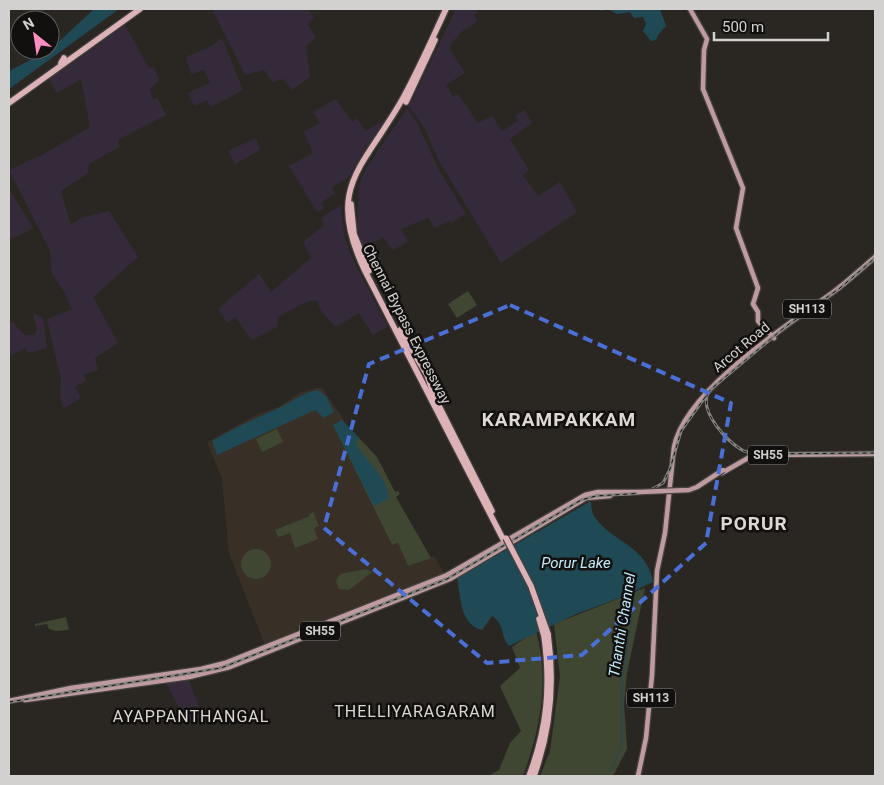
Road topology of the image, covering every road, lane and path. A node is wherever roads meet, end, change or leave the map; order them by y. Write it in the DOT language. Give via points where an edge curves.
graph roads {
  1 [pos="135,9"];
  2 [pos="140,9"];
  3 [pos="446,9"];
  4 [pos="450,9"];
  5 [pos="690,9"];
  6 [pos="405,99"];
  7 [pos="9,101"];
  8 [pos="875,258"];
  9 [pos="773,337"];
  10 [pos="875,453"];
  11 [pos="546,635"];
  12 [pos="9,702"];
  13 [pos="529,776"];
  14 [pos="534,776"];
  15 [pos="639,776"];
  1 -- 7 [label="highway"];
  2 -- 7 [label="highway" via="43,81"];
  3 -- 6 [label="highway, Chennai Bypass Expressway"];
  4 -- 6 [label="highway, Chennai Bypass Expressway"];
  5 -- 9 [label="main road" via="707,39 703,89 743,188 736,223 758,288 753,301 758,321"];
  6 -- 11 [label="highway, Chennai Bypass Expressway, bridge" via="352,182 347,221 354,248 504,538"];
  8 -- 9 [label="main road, Arcot Road / SH113"];
  9 -- 15 [label="main road, Arcot Road / SH113" via="712,386 676,442 657,587 652,690"];
  10 -- 12 [label="main road, SH55, bridge" via="754,454 692,491 591,493 447,575 225,663"];
  11 -- 13 [label="highway" via="548,696 545,723"];
  11 -- 14 [label="highway" via="553,697"];
}
